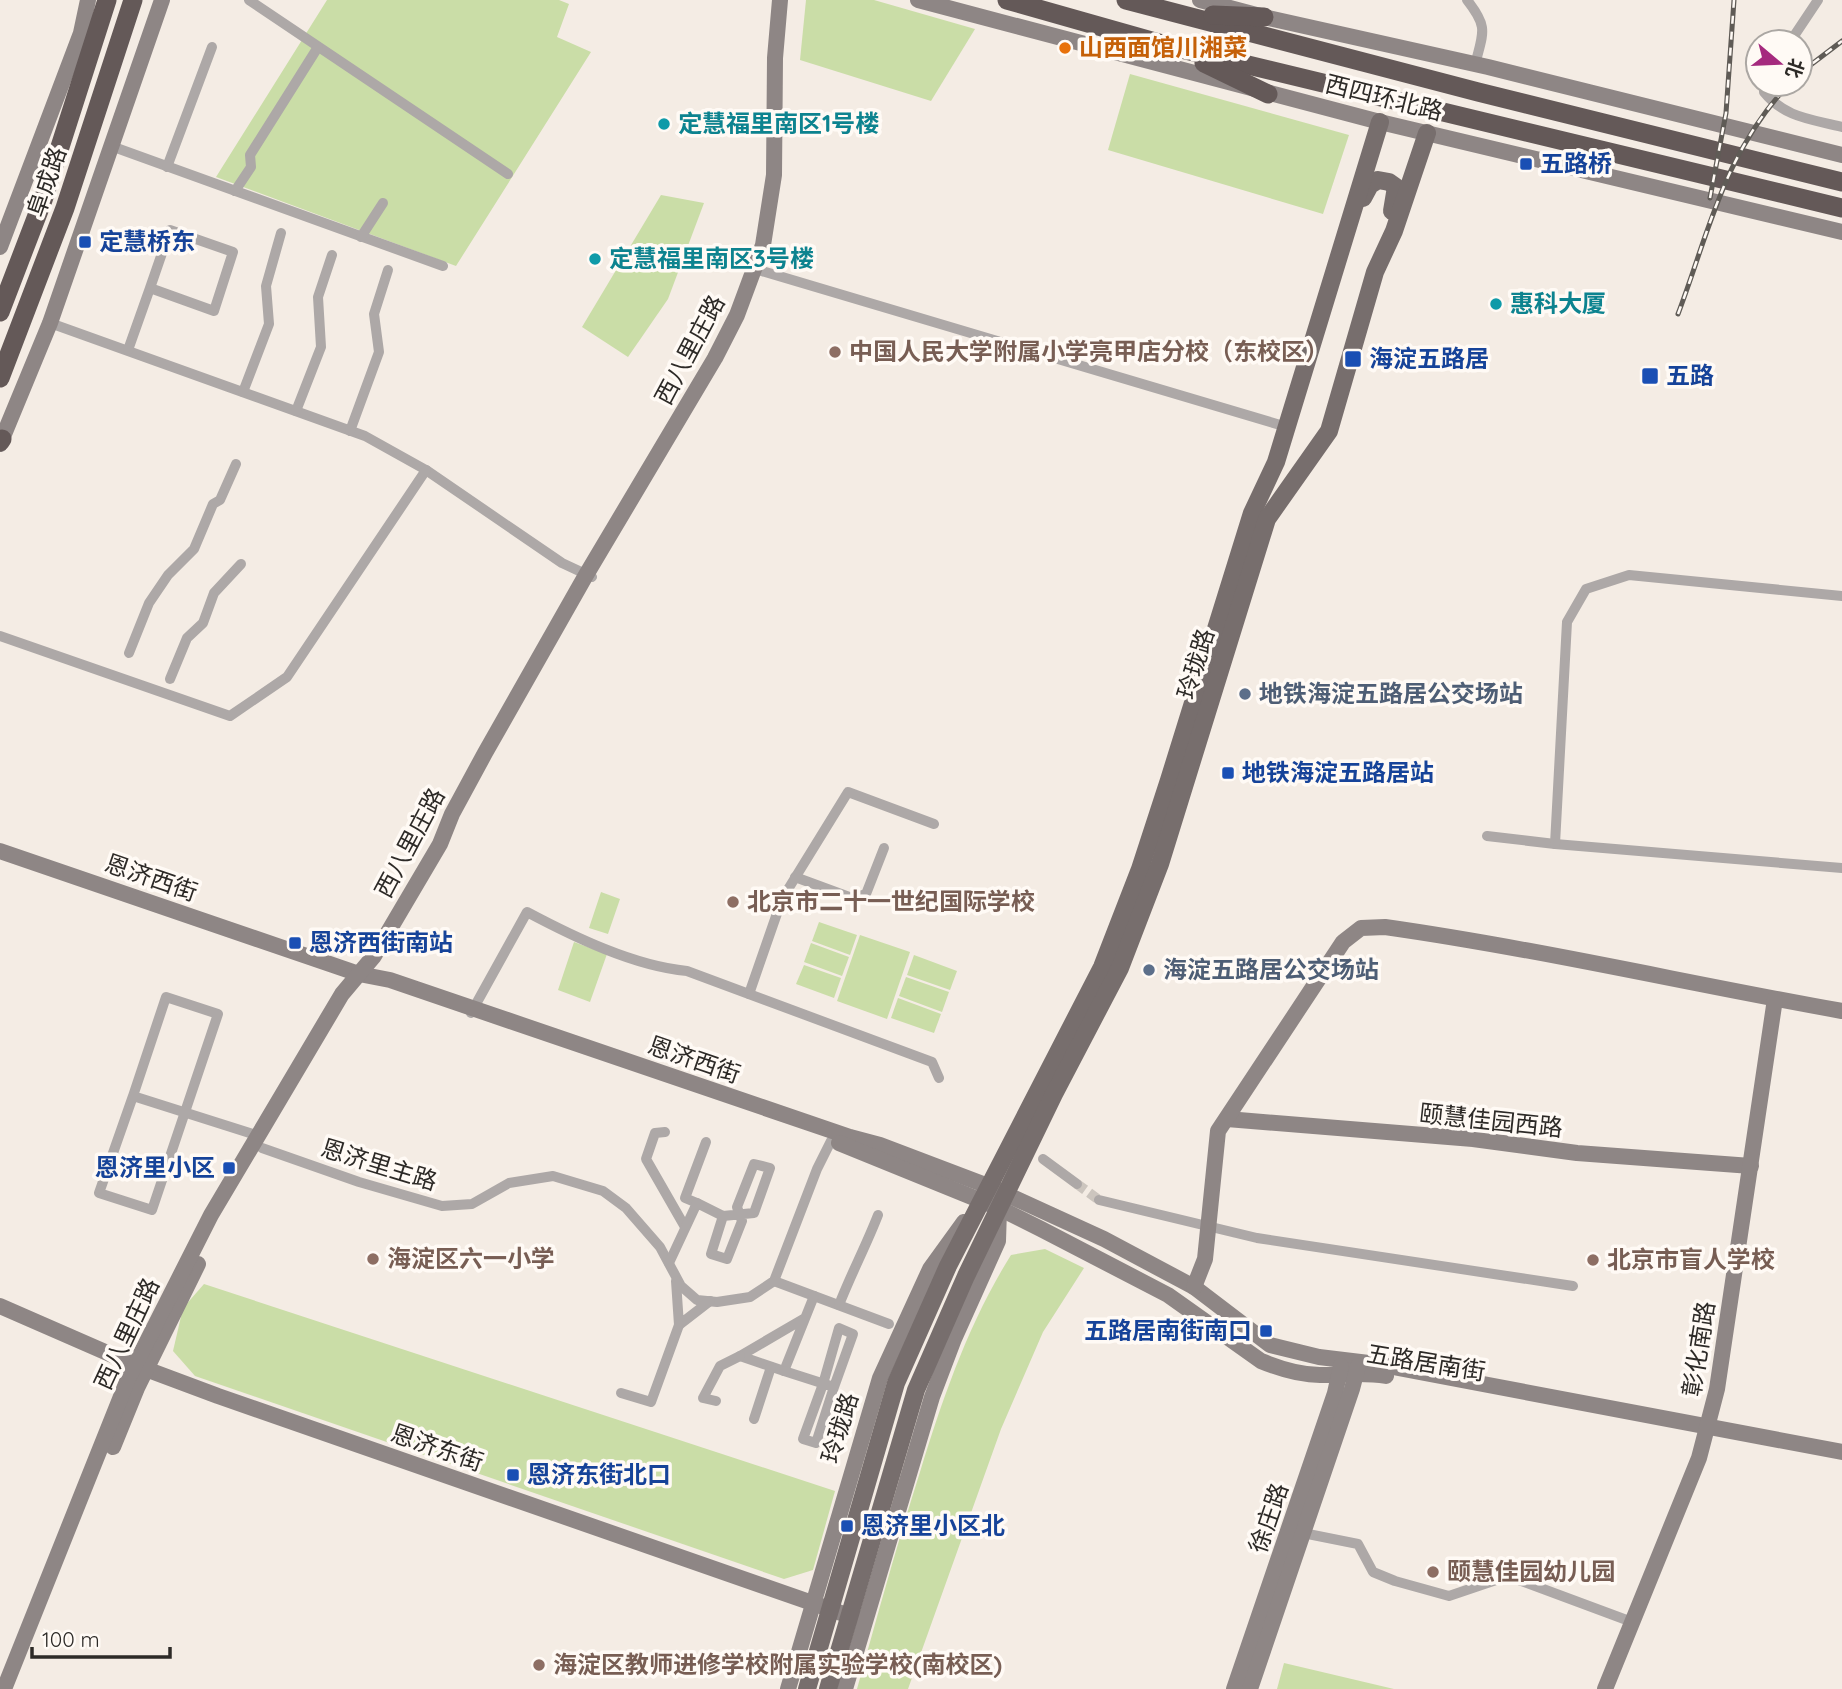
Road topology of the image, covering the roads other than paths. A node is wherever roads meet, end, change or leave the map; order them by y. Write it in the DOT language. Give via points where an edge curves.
graph roads {
  1 [pos="88,0"];
  2 [pos="107,0"];
  3 [pos="133,0"];
  4 [pos="162,0"];
  5 [pos="248,0"];
  6 [pos="780,0"];
  7 [pos="791,0"];
  8 [pos="918,0"];
  9 [pos="1007,0"];
  10 [pos="1126,0"];
  11 [pos="1199,0"];
  12 [pos="1468,0"];
  13 [pos="1818,0"];
  14 [pos="1174,13"];
  15 [pos="1264,17"];
  16 [pos="1799,28"];
  17 [pos="1169,46"];
  18 [pos="212,47"];
  19 [pos="318,47"];
  20 [pos="1475,65"];
  21 [pos="1268,94"];
  22 [pos="1769,98"];
  23 [pos="1380,122"];
  24 [pos="1842,127"];
  25 [pos="1427,133"];
  26 [pos="111,146"];
  27 [pos="1842,155"];
  28 [pos="167,167"];
  29 [pos="508,174"];
  30 [pos="1842,182"];
  31 [pos="235,191"];
  32 [pos="383,203"];
  33 [pos="1842,208"];
  34 [pos="1350,222"];
  35 [pos="1842,232"];
  36 [pos="281,233"];
  37 [pos="361,237"];
  38 [pos="0,247"];
  39 [pos="332,255"];
  40 [pos="443,266"];
  41 [pos="388,270"];
  42 [pos="758,270"];
  43 [pos="1376,272"];
  44 [pos="150,288"];
  45 [pos="0,312"];
  46 [pos="50,323"];
  47 [pos="128,350"];
  48 [pos="0,378"];
  49 [pos="243,392"];
  50 [pos="296,411"];
  51 [pos="1287,427"];
  52 [pos="350,431"];
  53 [pos="1,442"];
  54 [pos="236,464"];
  55 [pos="426,470"];
  56 [pos="241,564"];
  57 [pos="589,576"];
  58 [pos="1842,596"];
  59 [pos="0,636"];
  60 [pos="129,653"];
  61 [pos="170,679"];
  62 [pos="934,824"];
  63 [pos="1487,836"];
  64 [pos="1555,844"];
  65 [pos="884,848"];
  66 [pos="0,850"];
  67 [pos="1842,868"];
  68 [pos="795,877"];
  69 [pos="363,975"];
  70 [pos="749,994"];
  71 [pos="1775,999"];
  72 [pos="1842,1011"];
  73 [pos="472,1012"];
  74 [pos="939,1078"];
  75 [pos="133,1096"];
  76 [pos="186,1113"];
  77 [pos="1227,1119"];
  78 [pos="665,1132"];
  79 [pos="831,1141"];
  80 [pos="260,1142"];
  81 [pos="706,1142"];
  82 [pos="1043,1159"];
  83 [pos="1751,1166"];
  84 [pos="1077,1184"];
  85 [pos="984,1193"];
  86 [pos="1099,1200"];
  87 [pos="1002,1201"];
  88 [pos="697,1203"];
  89 [pos="740,1214"];
  90 [pos="878,1215"];
  91 [pos="723,1216"];
  92 [pos="1209,1226"];
  93 [pos="685,1227"];
  94 [pos="669,1263"];
  95 [pos="675,1274"];
  96 [pos="774,1281"];
  97 [pos="1573,1286"];
  98 [pos="1194,1287"];
  99 [pos="814,1296"];
  100 [pos="710,1301"];
  101 [pos="839,1305"];
  102 [pos="0,1306"];
  103 [pos="805,1318"];
  104 [pos="889,1324"];
  105 [pos="679,1325"];
  106 [pos="740,1356"];
  107 [pos="141,1367"];
  108 [pos="771,1367"];
  109 [pos="1349,1368"];
  110 [pos="784,1371"];
  111 [pos="828,1385"];
  112 [pos="621,1393"];
  113 [pos="716,1401"];
  114 [pos="754,1419"];
  115 [pos="1706,1436"];
  116 [pos="1842,1452"];
  117 [pos="1842,1462"];
  118 [pos="1303,1533"];
  119 [pos="821,1606"];
  120 [pos="857,1618"];
  121 [pos="1632,1622"];
  122 [pos="4,1689"];
  123 [pos="15,1689"];
  124 [pos="788,1689"];
  125 [pos="807,1689"];
  126 [pos="828,1689"];
  127 [pos="845,1689"];
  128 [pos="1234,1689"];
  129 [pos="1250,1689"];
  130 [pos="1605,1689"];
  1 -- 38 [label="street" via="81,33"];
  2 -- 45 [label="highway, 阜成路" via="43,200"];
  3 -- 48 [label="highway, 阜成路" via="65,208"];
  4 -- 26 [label="street"];
  5 -- 19 [label="street"];
  6 -- 42 [label="street, 西八里庄路" via="774,175"];
  7 -- 42 [label="street, 西八里庄路" via="776,210 771,241"];
  8 -- 21 [label="street, 西四环北路"];
  9 -- 17 [label="highway, 西四环北路"];
  10 -- 14 [label="highway, 西四环北路"];
  11 -- 15 [label="street, 西四环北路"];
  12 -- 20 [label="street" via="1484,27"];
  13 -- 16 [label="street"];
  14 -- 15 [label="highway"];
  14 -- 30 [label="highway, 西四环北路"];
  15 -- 20 [label="street, 西四环北路"];
  17 -- 21 [label="highway"];
  17 -- 33 [label="highway, 西四环北路"];
  18 -- 28 [label="street"];
  19 -- 29 [label="street"];
  19 -- 31 [label="street" via="250,155 251,166"];
  20 -- 27 [label="street, 西四环北路"];
  21 -- 23 [label="street, 西四环北路"];
  22 -- 24 [label="street" via="1789,113"];
  23 -- 25 [label="street, 西四环北路"];
  23 -- 34 [label="main road, 玲珑路"];
  25 -- 35 [label="street, 西四环北路"];
  25 -- 43 [label="main road, 玲珑路"];
  26 -- 28 [label="street"];
  26 -- 46 [label="street"];
  28 -- 31 [label="street"];
  31 -- 37 [label="street"];
  32 -- 37 [label="street"];
  34 -- 43 [label="main road" via="1370,185 1378,180 1396,187"];
  34 -- 51 [label="main road, 玲珑路"];
  36 -- 49 [label="street" via="265,286 268,324"];
  37 -- 40 [label="street"];
  39 -- 50 [label="street" via="318,297 321,347"];
  41 -- 52 [label="street" via="374,314 379,352"];
  42 -- 51 [label="street"];
  42 -- 57 [label="street, 西八里庄路" via="731,343"];
  43 -- 87 [label="main road, 玲珑路" via="1329,431 1267,519 1160,864 1120,968"];
  44 -- 44 [label="street" via="214,311 233,252 170,230"];
  44 -- 47 [label="street"];
  46 -- 47 [label="street"];
  46 -- 53 [label="street"];
  47 -- 49 [label="street"];
  49 -- 50 [label="street"];
  50 -- 52 [label="street"];
  51 -- 85 [label="main road, 玲珑路" via="1252,513 1140,869 1102,967"];
  52 -- 55 [label="street"];
  54 -- 60 [label="street" via="194,549 149,603"];
  55 -- 57 [label="street" via="562,563"];
  55 -- 59 [label="street" via="287,677 230,716"];
  56 -- 61 [label="street" via="214,593 203,622 187,638"];
  57 -- 69 [label="street, 西八里庄路" via="458,814 447,845 381,960"];
  58 -- 64 [label="street" via="1629,575 1586,589 1567,622"];
  62 -- 68 [label="street" via="848,792"];
  63 -- 64 [label="street"];
  64 -- 67 [label="street"];
  65 -- 68 [label="street" via="866,894 852,898"];
  66 -- 69 [label="street, 恩济西街"];
  68 -- 70 [label="street" via="782,899"];
  69 -- 73 [label="street, 恩济西街" via="384,990"];
  69 -- 80 [label="street, 西八里庄路"];
  70 -- 73 [label="street" via="577,938 527,912"];
  70 -- 74 [label="street" via="932,1062"];
  71 -- 72 [label="street"];
  71 -- 77 [label="street" via="1548,953 1385,927 1361,928 1343,942"];
  71 -- 115 [label="street, 彰化南路" via="1717,1389"];
  73 -- 79 [label="street, 恩济西街"];
  73 -- 85 [label="street, 恩济西街" via="873,1142"];
  75 -- 76 [label="street, 恩济里主路"];
  75 -- 76 [label="street" via="99,1193 152,1210"];
  75 -- 76 [label="street" via="166,997 218,1014"];
  76 -- 80 [label="street, 恩济里主路"];
  77 -- 83 [label="street, 颐慧佳园西路"];
  77 -- 92 [label="street" via="1218,1131"];
  78 -- 93 [label="street" via="655,1133 646,1160"];
  79 -- 85 [label="street, 恩济西街"];
  79 -- 96 [label="street"];
  80 -- 94 [label="street, 恩济里主路" via="348,1179 442,1206 472,1204 509,1183 553,1176 603,1191 626,1208"];
  80 -- 107 [label="street, 西八里庄路"];
  81 -- 88 [label="street" via="685,1198"];
  82 -- 84 [label="street"];
  85 -- 87 [label="street, 恩济西街"];
  85 -- 119 [label="main road, 玲珑路" via="896,1383"];
  86 -- 92 [label="street"];
  87 -- 98 [label="street, 五路居南街" via="1104,1239"];
  87 -- 109 [label="street, 五路居南街" via="1167,1295 1261,1362 1316,1375"];
  87 -- 120 [label="main road, 玲珑路" via="916,1390"];
  88 -- 91 [label="street"];
  88 -- 93 [label="street"];
  89 -- 89 [label="street" via="737,1206 754,1164 770,1168 754,1213"];
  89 -- 91 [label="street"];
  89 -- 91 [label="street" via="742,1220 727,1259 711,1254"];
  90 -- 101 [label="street"];
  92 -- 97 [label="street" via="1257,1238"];
  92 -- 98 [label="street" via="1205,1259"];
  93 -- 94 [label="street"];
  94 -- 95 [label="street, 恩济里主路"];
  95 -- 100 [label="street, 恩济里主路" via="697,1300"];
  95 -- 105 [label="street"];
  96 -- 99 [label="street"];
  96 -- 100 [label="street" via="750,1297"];
  98 -- 109 [label="street, 五路居南街" via="1270,1345"];
  99 -- 101 [label="street"];
  99 -- 103 [label="street"];
  100 -- 105 [label="street"];
  101 -- 104 [label="street"];
  102 -- 107 [label="street, 恩济东街"];
  103 -- 106 [label="street"];
  103 -- 110 [label="street"];
  105 -- 112 [label="street" via="651,1402"];
  106 -- 108 [label="street"];
  106 -- 113 [label="street" via="720,1366 704,1398"];
  107 -- 119 [label="street, 恩济东街"];
  107 -- 122 [label="street, 西八里庄路"];
  107 -- 123 [label="street, 西八里庄路"];
  108 -- 110 [label="street"];
  108 -- 114 [label="street"];
  109 -- 115 [label="street, 五路居南街"];
  109 -- 116 [label="street, 五路居南街"];
  109 -- 118 [label="street, 徐庄路"];
  109 -- 128 [label="street, 徐庄路" via="1335,1393"];
  110 -- 111 [label="street"];
  115 -- 117 [label="street, 五路居南街"];
  115 -- 121 [label="street, 彰化南路"];
  118 -- 121 [label="street" via="1359,1544 1373,1572 1449,1596 1508,1576"];
  118 -- 129 [label="street, 徐庄路"];
  119 -- 120 [label="street, 恩济东街"];
  119 -- 124 [label="street, 玲珑路"];
  119 -- 125 [label="main road, 玲珑路"];
  120 -- 126 [label="main road, 玲珑路"];
  120 -- 127 [label="street, 玲珑路"];
  121 -- 130 [label="street, 彰化南路"];
}
